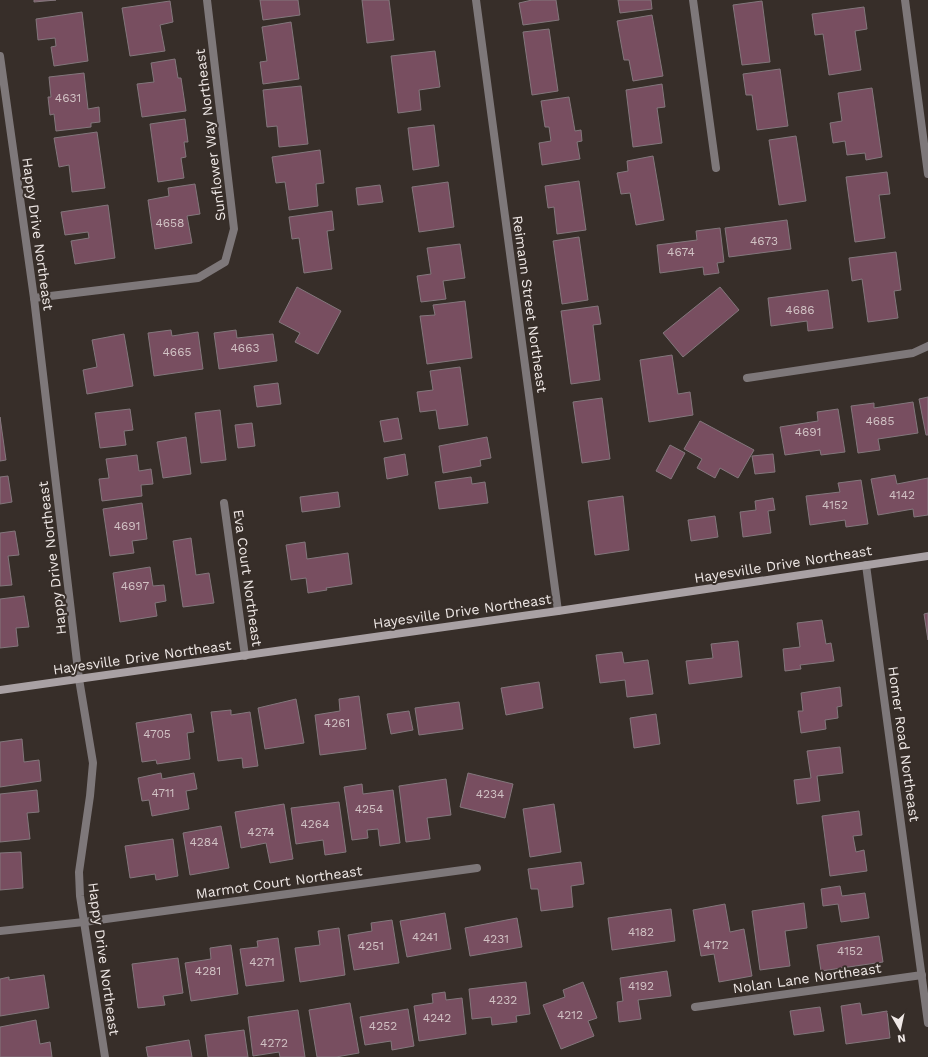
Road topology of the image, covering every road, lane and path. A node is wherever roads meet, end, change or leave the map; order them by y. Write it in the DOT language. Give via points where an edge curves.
graph roads {
  1 [pos="207,0"];
  2 [pos="476,0"];
  3 [pos="693,0"];
  4 [pos="905,0"];
  5 [pos="0,56"];
  6 [pos="716,168"];
  7 [pos="928,174"];
  8 [pos="34,298"];
  9 [pos="928,346"];
  10 [pos="747,378"];
  11 [pos="224,503"];
  12 [pos="928,556"];
  13 [pos="866,565"];
  14 [pos="558,611"];
  15 [pos="245,656"];
  16 [pos="79,679"];
  17 [pos="0,690"];
  18 [pos="476,868"];
  19 [pos="84,922"];
  20 [pos="0,931"];
  21 [pos="922,975"];
  22 [pos="695,1007"];
  23 [pos="928,1023"];
  24 [pos="105,1057"];
  1 -- 8 [label="street, Sunflower Way Northeast" via="234,229 225,262 198,278"];
  2 -- 14 [label="street, Reimann Street Northeast"];
  3 -- 6 [label="street"];
  4 -- 7 [label="street"];
  5 -- 8 [label="street, Happy Drive Northeast"];
  8 -- 16 [label="street, Happy Drive Northeast"];
  9 -- 10 [label="street" via="913,353"];
  11 -- 15 [label="street, Eva Court Northeast"];
  12 -- 13 [label="street, Hayesville Drive Northeast"];
  13 -- 14 [label="street, Hayesville Drive Northeast"];
  13 -- 21 [label="street, Homer Road Northeast"];
  14 -- 15 [label="street, Hayesville Drive Northeast"];
  15 -- 16 [label="street, Hayesville Drive Northeast"];
  16 -- 17 [label="street, Hayesville Drive Northeast"];
  16 -- 19 [label="street, Happy Drive Northeast" via="93,763 79,872"];
  18 -- 19 [label="street, Marmot Court Northeast"];
  19 -- 20 [label="street, Marmot Court Northeast"];
  19 -- 24 [label="street, Happy Drive Northeast"];
  21 -- 22 [label="street, Nolan Lane Northeast"];
  21 -- 23 [label="street, Homer Road Northeast"];
}
